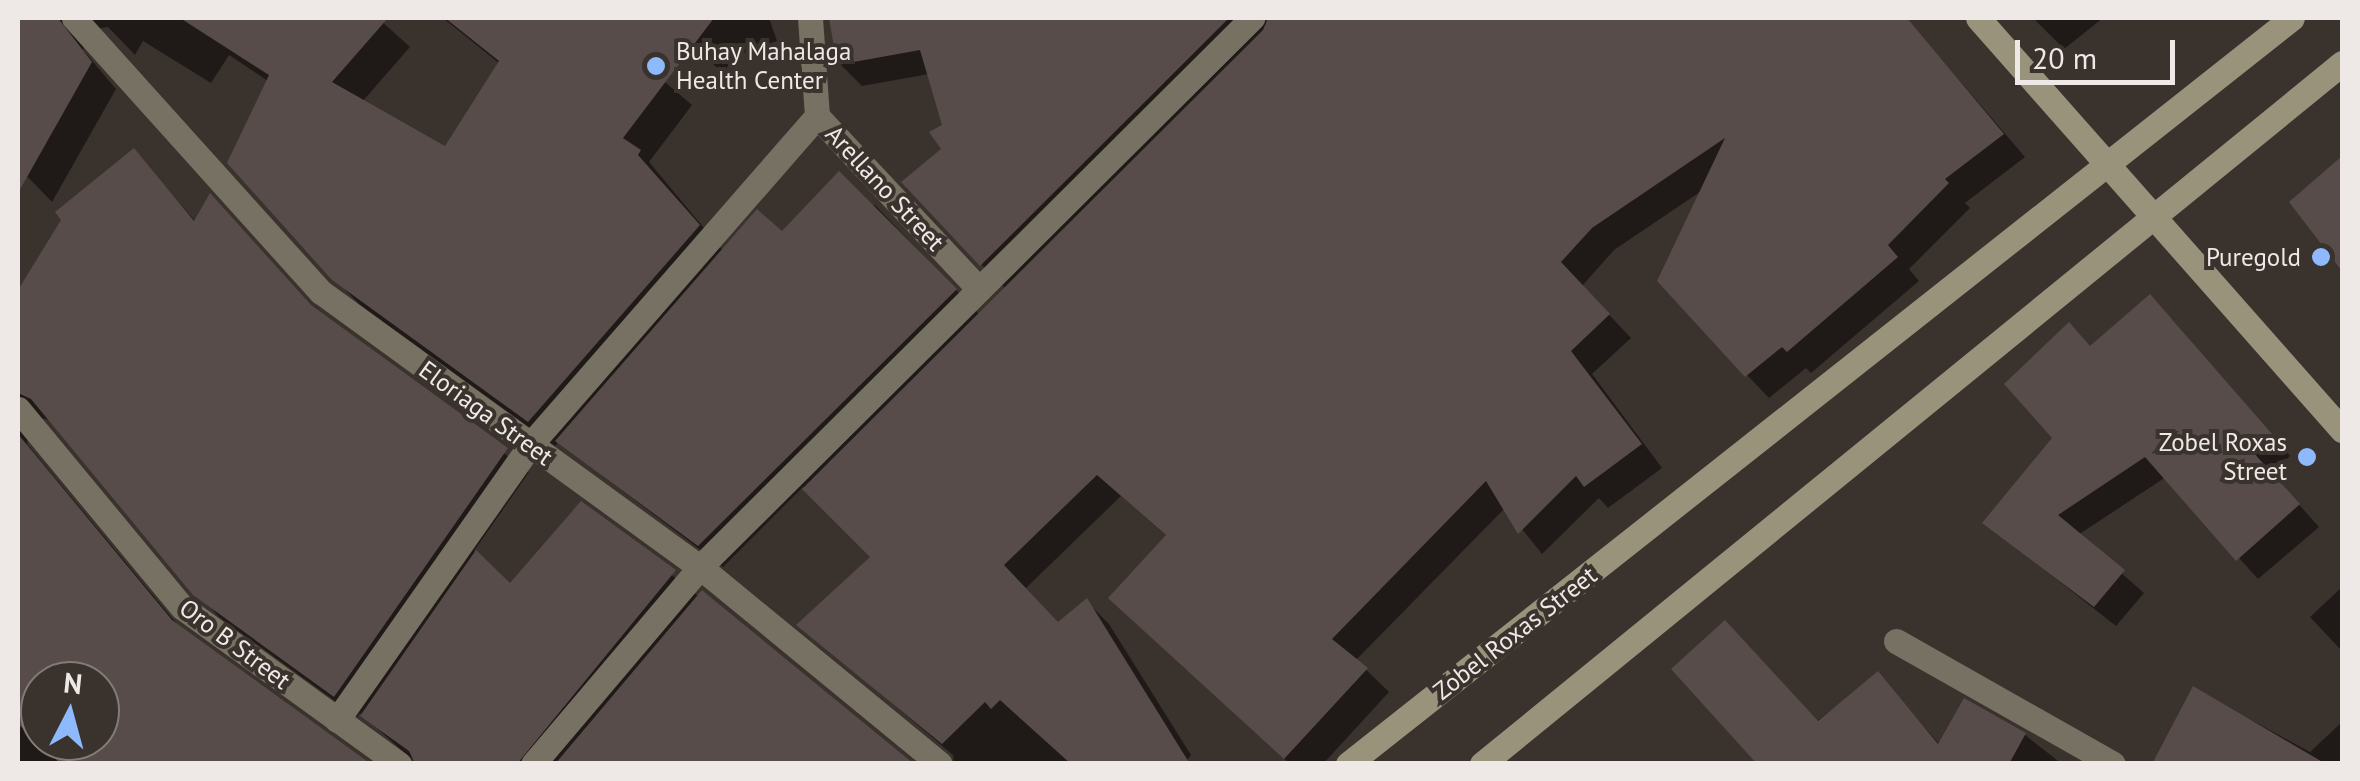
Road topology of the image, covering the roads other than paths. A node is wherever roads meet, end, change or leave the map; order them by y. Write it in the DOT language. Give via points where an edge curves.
graph roads {
  1 [pos="74,18"];
  2 [pos="810,18"];
  3 [pos="1252,18"];
  4 [pos="1978,18"];
  5 [pos="2292,18"];
  6 [pos="2342,62"];
  7 [pos="817,116"];
  8 [pos="2106,166"];
  9 [pos="2152,221"];
  10 [pos="979,288"];
  11 [pos="18,409"];
  12 [pos="2342,430"];
  13 [pos="530,445"];
  14 [pos="700,567"];
  15 [pos="1896,642"];
  16 [pos="336,720"];
  17 [pos="399,764"];
  18 [pos="533,764"];
  19 [pos="940,764"];
  20 [pos="1348,764"];
  21 [pos="1482,764"];
  22 [pos="2113,764"];
  1 -- 13 [label="street, Eloriaga Street" via="321,292"];
  2 -- 7 [label="street, Arellano Street"];
  3 -- 10 [label="street"];
  4 -- 8 [label="main road"];
  5 -- 8 [label="main road, Zobel Roxas Street"];
  6 -- 9 [label="main road"];
  7 -- 10 [label="street, Arellano Street"];
  7 -- 13 [label="street"];
  8 -- 9 [label="main road"];
  8 -- 20 [label="main road, Zobel Roxas Street"];
  9 -- 12 [label="main road"];
  9 -- 21 [label="main road"];
  10 -- 14 [label="street"];
  11 -- 16 [label="street, Oro B Street" via="182,608"];
  13 -- 14 [label="street, Eloriaga Street"];
  13 -- 16 [label="street"];
  14 -- 18 [label="street"];
  14 -- 19 [label="street, Eloriaga Street"];
  15 -- 22 [label="street"];
  16 -- 17 [label="street, Oro B Street"];
}
